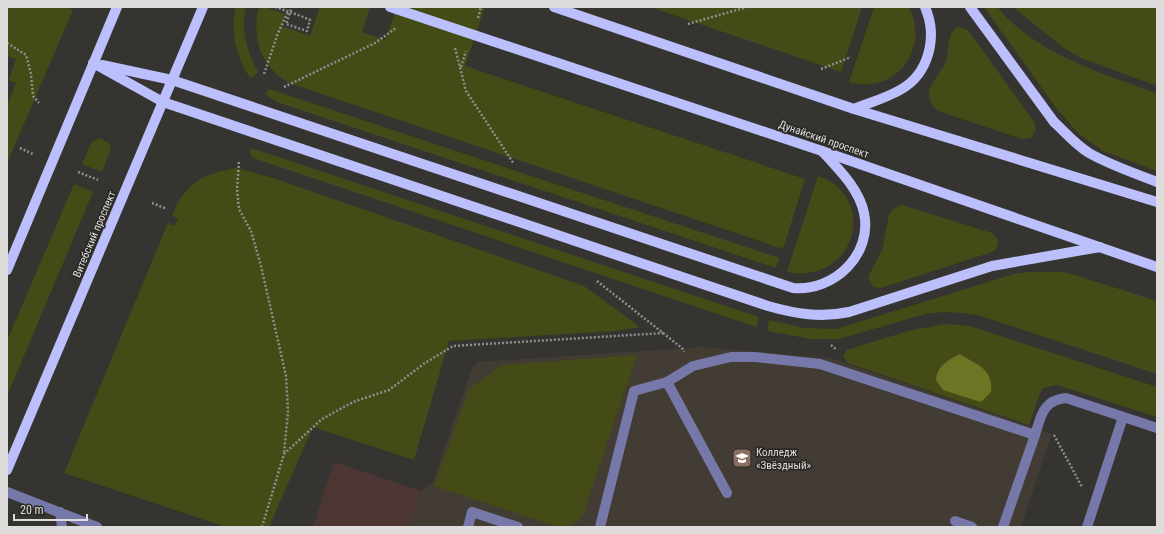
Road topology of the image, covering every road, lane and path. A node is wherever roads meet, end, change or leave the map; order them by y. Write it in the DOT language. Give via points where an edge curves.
graph roads {
  1 [pos="117,7"];
  2 [pos="203,7"];
  3 [pos="275,7"];
  4 [pos="292,7"];
  5 [pos="390,7"];
  6 [pos="554,7"];
  7 [pos="747,7"];
  8 [pos="926,7"];
  9 [pos="970,7"];
  10 [pos="288,12"];
  11 [pos="688,24"];
  12 [pos="400,25"];
  13 [pos="7,43"];
  14 [pos="455,45"];
  15 [pos="851,57"];
  16 [pos="93,63"];
  17 [pos="821,69"];
  18 [pos="264,74"];
  19 [pos="172,80"];
  20 [pos="284,87"];
  21 [pos="163,102"];
  22 [pos="39,104"];
  23 [pos="854,108"];
  24 [pos="20,148"];
  25 [pos="822,151"];
  26 [pos="33,154"];
  27 [pos="239,162"];
  28 [pos="514,164"];
  29 [pos="78,172"];
  30 [pos="98,180"];
  31 [pos="1157,182"];
  32 [pos="1157,202"];
  33 [pos="152,203"];
  34 [pos="167,209"];
  35 [pos="1100,247"];
  36 [pos="8,264"];
  37 [pos="1157,267"];
  38 [pos="597,281"];
  39 [pos="664,333"];
  40 [pos="693,366"];
  41 [pos="667,382"];
  42 [pos="1123,416"];
  43 [pos="1157,428"];
  44 [pos="1035,435"];
  45 [pos="284,454"];
  46 [pos="7,470"];
  47 [pos="7,492"];
  48 [pos="727,493"];
  49 [pos="60,512"];
  50 [pos="955,521"];
  51 [pos="62,527"];
  52 [pos="97,527"];
  53 [pos="262,527"];
  54 [pos="468,527"];
  55 [pos="518,527"];
  56 [pos="600,527"];
  57 [pos="972,527"];
  58 [pos="1003,527"];
  59 [pos="1087,527"];
  1 -- 16 [label="main road"];
  2 -- 19 [label="main road, Витебский проспект"];
  3 -- 10 [label="path"];
  4 -- 10 [label="path" via="290,12 288,18 286,24 307,31 310,20 294,14"];
  5 -- 25 [label="main road, Дунайский проспект"];
  6 -- 23 [label="main road"];
  7 -- 11 [label="path"];
  8 -- 23 [label="main road" via="932,37 929,55 922,70 912,82 899,91"];
  9 -- 31 [label="main road" via="1054,122 1065,133 1088,153"];
  10 -- 18 [label="path"];
  12 -- 20 [label="path" via="375,43"];
  13 -- 22 [label="path" via="26,55 33,96"];
  14 -- 28 [label="path" via="466,90"];
  15 -- 17 [label="path"];
  16 -- 19 [label="main road"];
  16 -- 21 [label="main road"];
  16 -- 36 [label="main road"];
  19 -- 21 [label="main road, Витебский проспект"];
  19 -- 25 [label="main road" via="793,288 824,285 837,277 855,259 863,238 864,214 859,199 844,175"];
  21 -- 35 [label="main road" via="768,306 802,314 834,315 849,312 992,266"];
  21 -- 46 [label="main road, Витебский проспект"];
  23 -- 32 [label="main road"];
  24 -- 26 [label="path"];
  25 -- 35 [label="main road, Дунайский проспект"];
  27 -- 45 [label="path" via="237,189 240,209 251,232 261,266 286,376 288,412"];
  29 -- 30 [label="path"];
  33 -- 34 [label="path"];
  35 -- 37 [label="main road, Дунайский проспект"];
  38 -- 39 [label="path"];
  39 -- 40 [label="path" via="682,348"];
  39 -- 45 [label="path" via="453,346 389,390 353,402 322,419"];
  40 -- 41 [label="lane"];
  40 -- 44 [label="lane" via="731,357 820,364"];
  41 -- 48 [label="lane"];
  41 -- 56 [label="lane" via="634,391"];
  42 -- 43 [label="lane"];
  42 -- 44 [label="lane" via="1066,398 1057,399 1050,402 1044,410"];
  42 -- 59 [label="lane"];
  44 -- 58 [label="lane"];
  45 -- 53 [label="path"];
  47 -- 49 [label="lane"];
  49 -- 51 [label="lane"];
  49 -- 52 [label="lane"];
  50 -- 57 [label="lane"];
  54 -- 55 [label="lane" via="472,512"];
}
